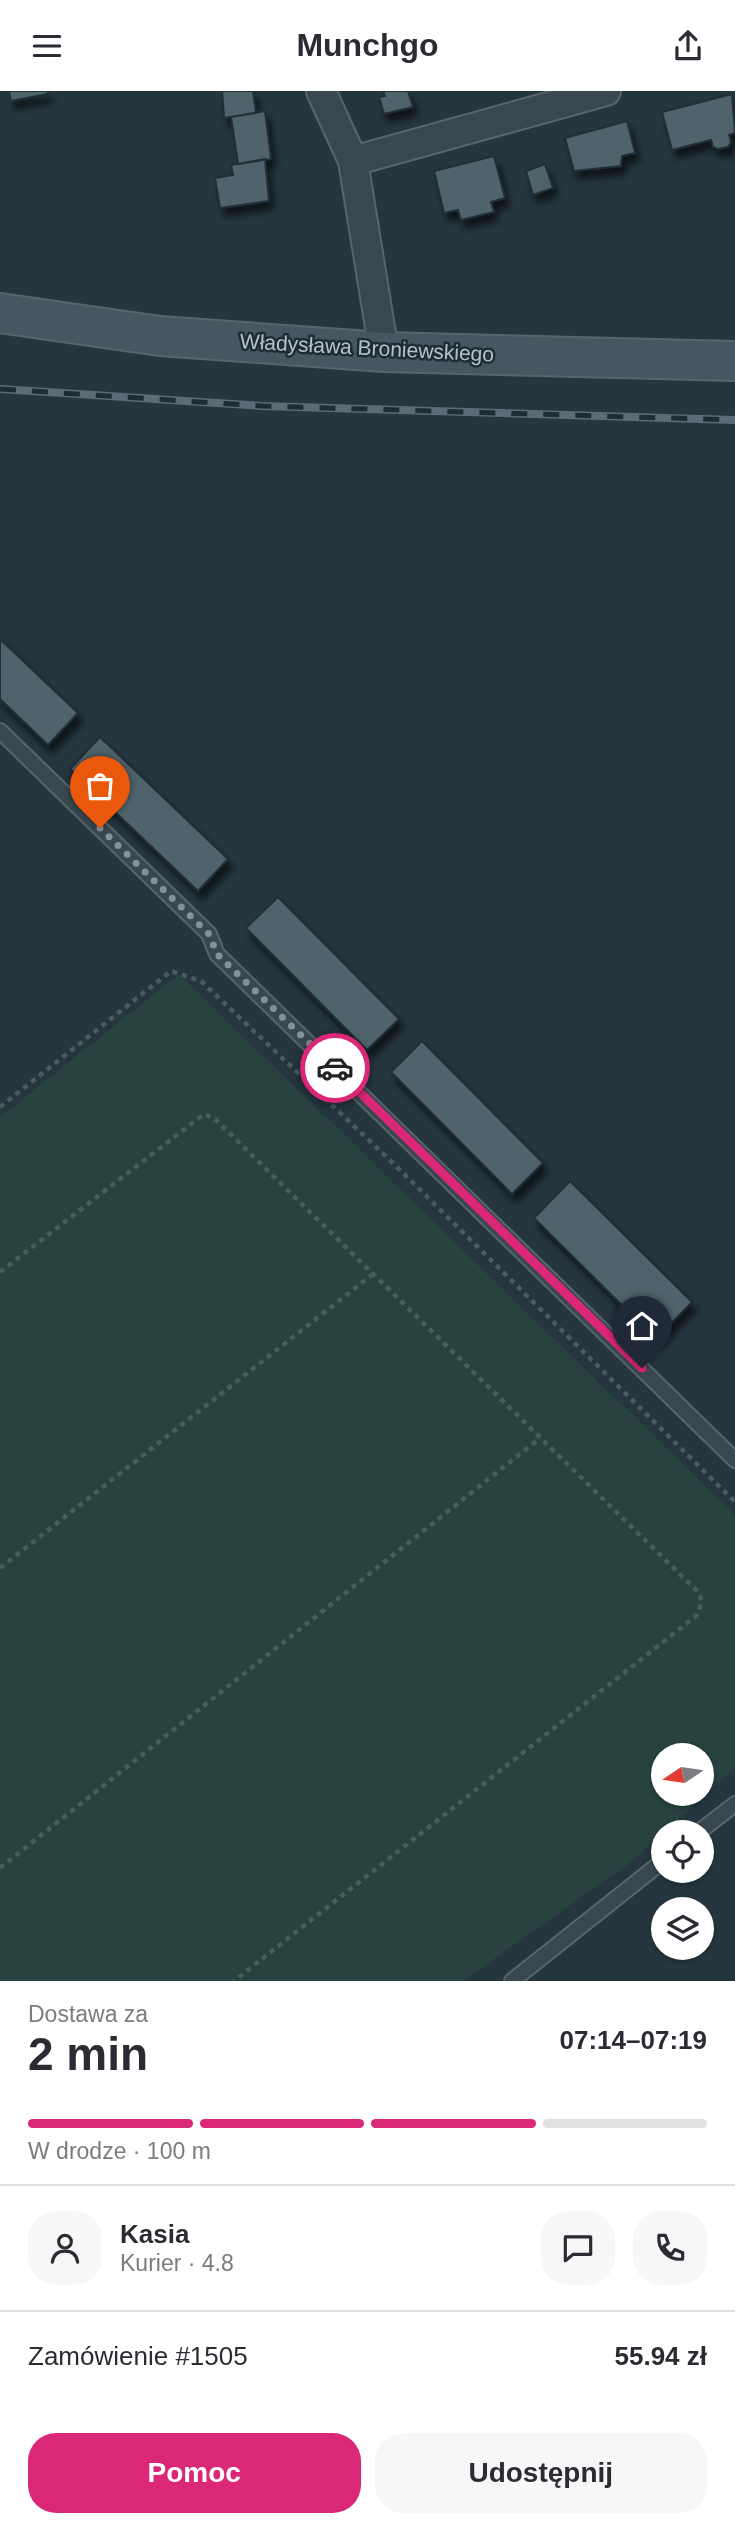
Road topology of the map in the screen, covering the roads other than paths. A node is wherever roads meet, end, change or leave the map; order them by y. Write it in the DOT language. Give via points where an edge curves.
graph roads {
  1 [pos="321,91"];
  2 [pos="606,91"];
  3 [pos="353,161"];
  4 [pos="0,313"];
  5 [pos="384,352"];
  6 [pos="735,361"];
  7 [pos="0,731"];
  8 [pos="735,1460"];
  9 [pos="735,1804"];
  10 [pos="714,1820"];
  11 [pos="651,1871"];
  12 [pos="512,1981"];
  1 -- 3 [label="street"];
  2 -- 3 [label="street"];
  3 -- 5 [label="street"];
  4 -- 5 [label="main road, Władysława Broniewskiego" via="160,336"];
  5 -- 6 [label="main road, Władysława Broniewskiego"];
  7 -- 8 [label="lane" via="209,934 217,954"];
  9 -- 10 [label="lane"];
  11 -- 12 [label="lane"];
}
